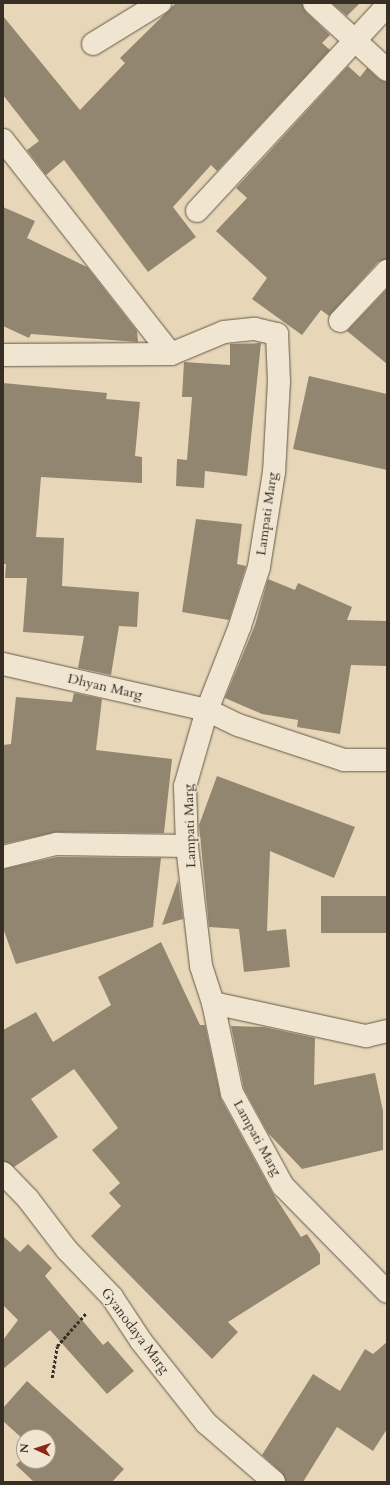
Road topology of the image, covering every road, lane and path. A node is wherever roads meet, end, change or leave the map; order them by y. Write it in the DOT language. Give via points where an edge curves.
graph roads {
  1 [pos="160,3"];
  2 [pos="314,3"];
  3 [pos="387,6"];
  4 [pos="355,41"];
  5 [pos="93,44"];
  6 [pos="387,70"];
  7 [pos="3,140"];
  8 [pos="197,211"];
  9 [pos="387,271"];
  10 [pos="340,321"];
  11 [pos="171,354"];
  12 [pos="3,355"];
  13 [pos="3,664"];
  14 [pos="207,710"];
  15 [pos="387,760"];
  16 [pos="187,846"];
  17 [pos="3,857"];
  18 [pos="213,1003"];
  19 [pos="387,1031"];
  20 [pos="3,1173"];
  21 [pos="387,1292"];
  22 [pos="112,1297"];
  23 [pos="52,1378"];
  24 [pos="274,1482"];
  1 -- 5 [label="street"];
  2 -- 4 [label="street"];
  3 -- 4 [label="street"];
  4 -- 6 [label="street"];
  4 -- 8 [label="street"];
  7 -- 11 [label="street"];
  9 -- 10 [label="street"];
  11 -- 12 [label="street"];
  11 -- 14 [label="street, Lampati Marg" via="224,332 255,329 277,334 280,380 274,472 259,567 240,626"];
  13 -- 14 [label="street, Dhyan Marg"];
  14 -- 15 [label="street, Dhyan Marg" via="238,725 344,760"];
  14 -- 16 [label="street, Lampati Marg" via="185,786"];
  16 -- 17 [label="street" via="56,844"];
  16 -- 18 [label="street, Lampati Marg" via="201,966"];
  18 -- 19 [label="street" via="366,1036"];
  18 -- 21 [label="street, Lampati Marg" via="232,1093 283,1186"];
  20 -- 22 [label="street, Gyanodaya Marg" via="28,1199 67,1250"];
  22 -- 23 [label="path" via="83,1314 57,1346"];
  22 -- 24 [label="street, Gyanodaya Marg" via="141,1341 206,1423"];
}
